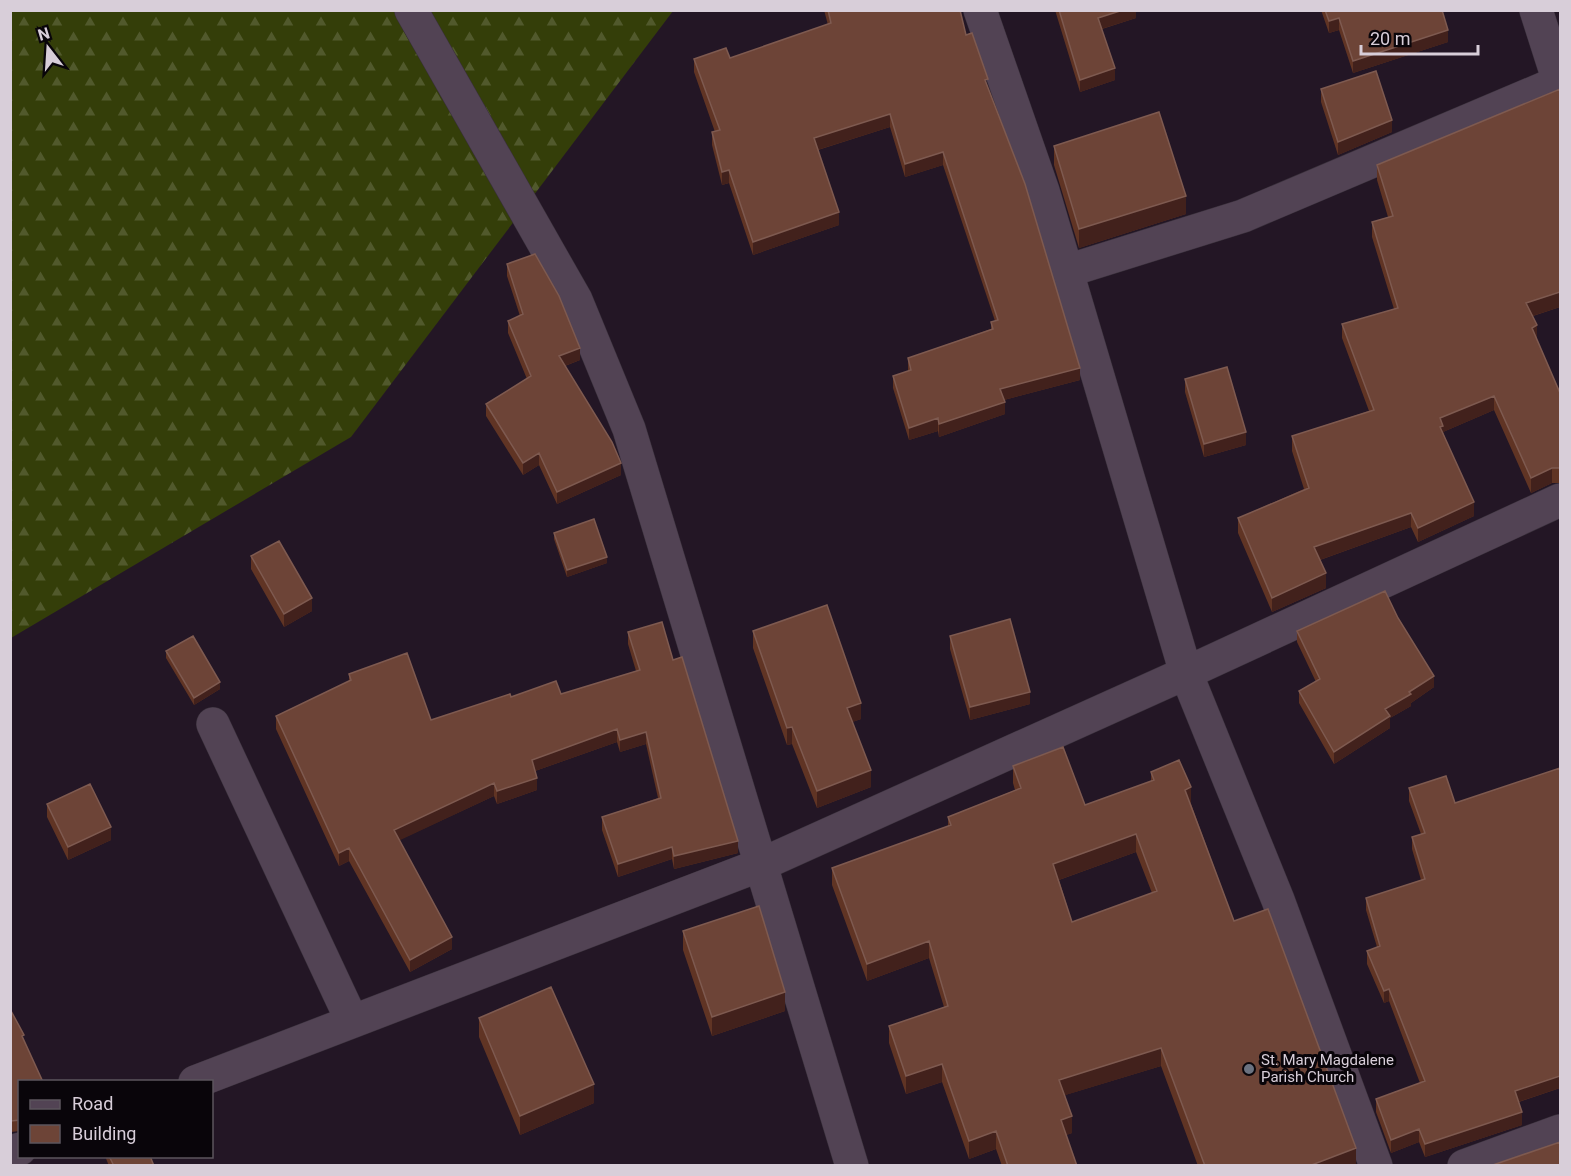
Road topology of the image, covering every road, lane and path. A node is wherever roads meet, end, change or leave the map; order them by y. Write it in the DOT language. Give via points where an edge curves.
graph roads {
  1 [pos="411,10"];
  2 [pos="980,10"];
  3 [pos="1536,10"];
  4 [pos="1560,83"];
  5 [pos="1067,271"];
  6 [pos="1560,500"];
  7 [pos="1186,673"];
  8 [pos="213,724"];
  9 [pos="759,865"];
  10 [pos="352,1021"];
  11 [pos="200,1080"];
  12 [pos="1560,1131"];
  13 [pos="852,1166"];
  14 [pos="1376,1166"];
  15 [pos="1464,1166"];
  1 -- 9 [label="street" via="576,300 616,397 629,429"];
  2 -- 5 [label="street"];
  3 -- 4 [label="street"];
  4 -- 5 [label="street" via="1243,216"];
  5 -- 7 [label="street"];
  6 -- 7 [label="street"];
  7 -- 9 [label="street"];
  7 -- 14 [label="street" via="1278,900"];
  8 -- 10 [label="street"];
  9 -- 10 [label="street"];
  9 -- 13 [label="street"];
  10 -- 11 [label="street"];
  12 -- 15 [label="street"];
}
